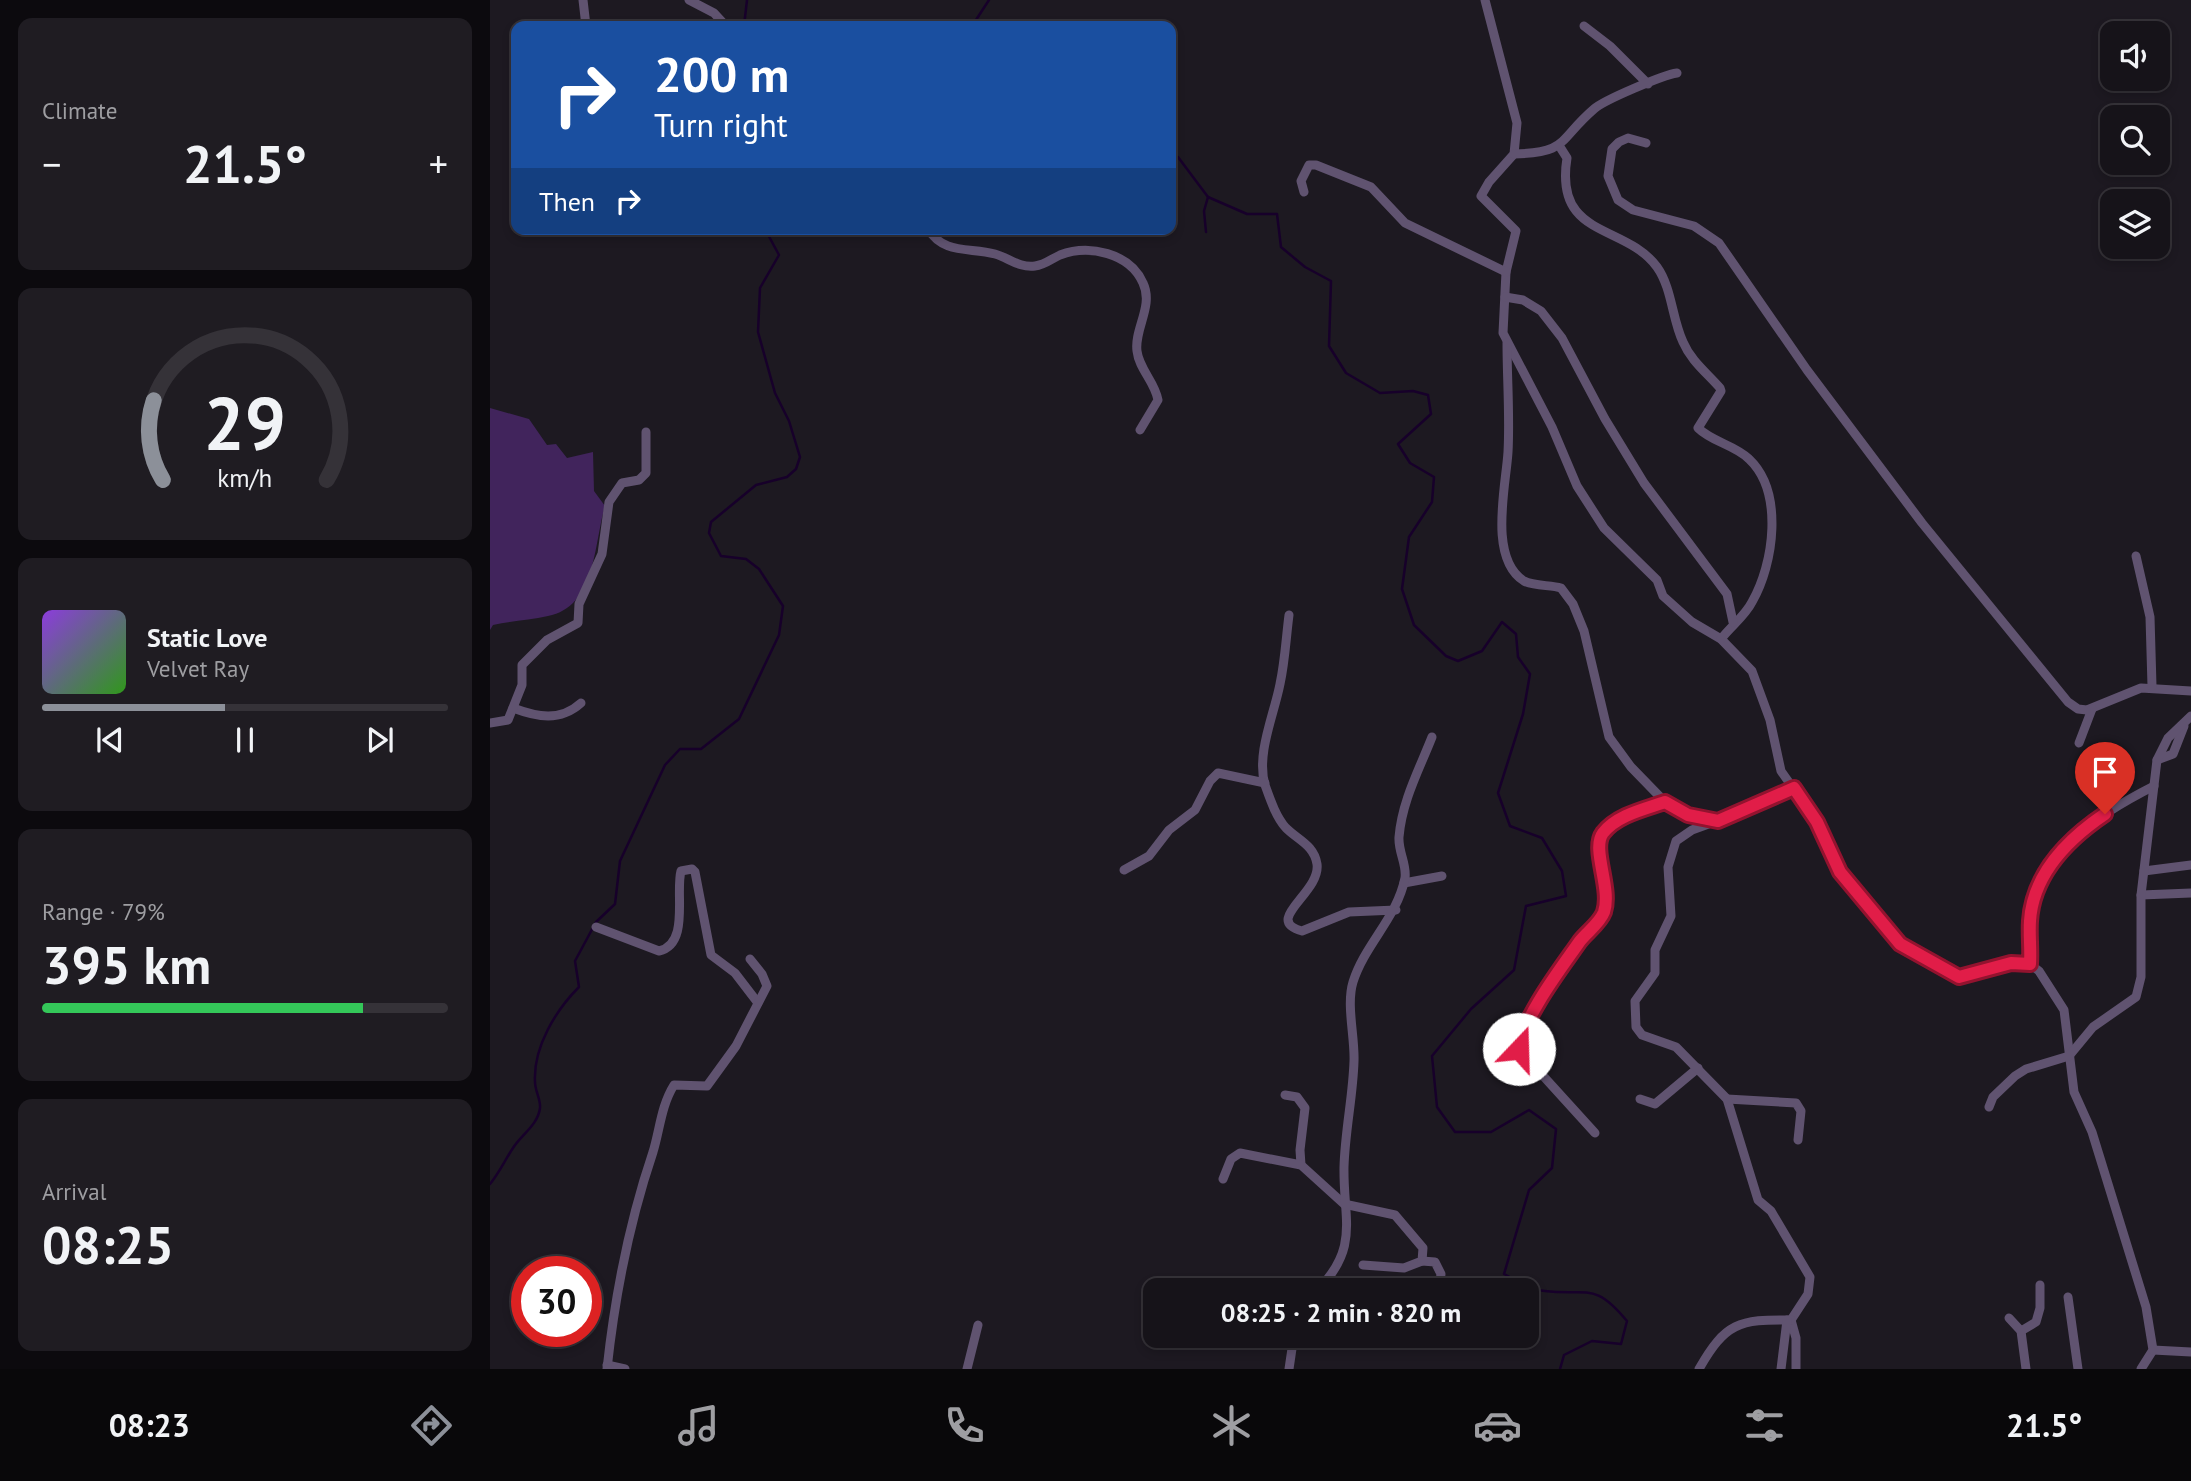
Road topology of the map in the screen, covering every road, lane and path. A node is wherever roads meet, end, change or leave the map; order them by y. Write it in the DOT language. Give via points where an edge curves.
graph roads {
  1 [pos="583,0"];
  2 [pos="689,0"];
  3 [pos="1485,0"];
  4 [pos="585,21"];
  5 [pos="721,21"];
  6 [pos="1584,26"];
  7 [pos="1677,73"];
  8 [pos="1648,84"];
  9 [pos="1646,143"];
  10 [pos="1560,147"];
  11 [pos="1514,154"];
  12 [pos="1304,192"];
  13 [pos="933,235"];
  14 [pos="1506,272"];
  15 [pos="1506,297"];
  16 [pos="1507,342"];
  17 [pos="1140,430"];
  18 [pos="646,432"];
  19 [pos="2136,556"];
  20 [pos="1289,615"];
  21 [pos="1733,622"];
  22 [pos="1721,639"];
  23 [pos="2152,687"];
  24 [pos="2191,691"];
  25 [pos="581,703"];
  26 [pos="513,708"];
  27 [pos="2092,709"];
  28 [pos="2188,719"];
  29 [pos="490,723"];
  30 [pos="1432,737"];
  31 [pos="2079,743"];
  32 [pos="1265,783"];
  33 [pos="2154,786"];
  34 [pos="1794,788"];
  35 [pos="1665,802"];
  36 [pos="1718,821"];
  37 [pos="2191,865"];
  38 [pos="1124,870"];
  39 [pos="2144,871"];
  40 [pos="1442,876"];
  41 [pos="1404,883"];
  42 [pos="2191,892"];
  43 [pos="2141,895"];
  44 [pos="1396,910"];
  45 [pos="596,926"];
  46 [pos="750,960"];
  47 [pos="2030,964"];
  48 [pos="758,1003"];
  49 [pos="2069,1056"];
  50 [pos="1698,1068"];
  51 [pos="1285,1095"];
  52 [pos="1640,1099"];
  53 [pos="1727,1099"];
  54 [pos="1989,1107"];
  55 [pos="1595,1133"];
  56 [pos="1798,1140"];
  57 [pos="1301,1165"];
  58 [pos="1223,1179"];
  59 [pos="1344,1204"];
  60 [pos="1422,1261"];
  61 [pos="1363,1265"];
  62 [pos="1326,1278"];
  63 [pos="1439,1278"];
  64 [pos="2040,1285"];
  65 [pos="2068,1297"];
  66 [pos="2009,1318"];
  67 [pos="1789,1320"];
  68 [pos="978,1325"];
  69 [pos="2021,1331"];
  70 [pos="1292,1348"];
  71 [pos="2153,1350"];
  72 [pos="2191,1352"];
  73 [pos="607,1367"];
  74 [pos="625,1369"];
  75 [pos="967,1369"];
  76 [pos="1289,1369"];
  77 [pos="1699,1369"];
  78 [pos="1781,1369"];
  79 [pos="1796,1369"];
  80 [pos="2026,1369"];
  81 [pos="2078,1369"];
  82 [pos="2141,1369"];
  1 -- 4 [label="street"];
  2 -- 5 [label="street"];
  3 -- 11 [label="street" via="1517,115"];
  6 -- 8 [label="street"];
  7 -- 8 [label="street"];
  8 -- 10 [label="street" via="1597,106"];
  9 -- 27 [label="street" via="1628,138 1612,149 1608,176 1618,200 1633,210 1694,226 1718,243 1807,370 1985,603 2068,702 2078,709"];
  10 -- 11 [label="street"];
  10 -- 21 [label="street" via="1567,158 1564,177 1571,203 1602,233 1633,245 1654,263 1682,342 1720,389 1699,429 1746,456 1768,491 1771,528 1766,564 1752,602"];
  11 -- 14 [label="street" via="1481,196 1516,231"];
  12 -- 14 [label="street" via="1301,181 1309,166 1356,180 1371,187 1405,223"];
  13 -- 17 [label="street" via="946,246 992,253 1020,265 1034,266 1088,250 1108,253 1130,268 1147,296 1136,351 1158,400"];
  14 -- 15 [label="street"];
  15 -- 16 [label="street" via="1503,326"];
  15 -- 21 [label="street" via="1523,300 1541,311 1562,338 1644,483 1727,594"];
  16 -- 22 [label="street" via="1597,519 1657,580 1674,608"];
  16 -- 35 [label="street" via="1508,451 1501,517 1505,548 1525,581 1562,587 1584,631 1609,737"];
  18 -- 26 [label="street" via="646,473 639,480 622,483 609,502 602,554 579,604 578,623 547,640 522,665 522,685"];
  19 -- 23 [label="street" via="2151,624"];
  20 -- 32 [label="street" via="1280,684 1262,762"];
  21 -- 22 [label="street"];
  22 -- 34 [label="street" via="1754,676 1770,720 1778,765"];
  23 -- 24 [label="street"];
  23 -- 27 [label="street"];
  25 -- 26 [label="street" via="568,713 551,717"];
  26 -- 29 [label="street" via="507,721"];
  27 -- 31 [label="street"];
  28 -- 33 [label="street" via="2168,738 2157,760"];
  30 -- 41 [label="street" via="1401,819"];
  32 -- 38 [label="street" via="1218,773 1195,810 1169,830 1149,856"];
  32 -- 44 [label="street" via="1283,825 1311,849 1316,862 1310,887 1287,914 1292,927 1305,931 1349,912"];
  33 -- 39 [label="street"];
  33 -- 47 [label="street" via="2082,829 2053,859 2031,915"];
  34 -- 36 [label="street"];
  34 -- 47 [label="street" via="1817,822 1840,872 1900,944 1959,977 2011,963"];
  35 -- 36 [label="street" via="1688,815"];
  35 -- 55 [label="street" via="1626,816 1602,834 1598,847 1606,876 1604,914 1567,962 1520,1043 1526,1058"];
  36 -- 50 [label="street" via="1684,834 1672,850 1670,920 1655,950 1655,973 1633,1009 1634,1023 1642,1035 1676,1047"];
  37 -- 39 [label="street"];
  39 -- 43 [label="street"];
  40 -- 41 [label="street"];
  41 -- 44 [label="street"];
  42 -- 43 [label="street"];
  43 -- 49 [label="street" via="2141,977 2136,997 2093,1027"];
  44 -- 59 [label="street" via="1352,986 1354,1063"];
  45 -- 48 [label="street" via="664,950 679,922 681,871 692,869 711,955 734,972"];
  46 -- 48 [label="street" via="767,983"];
  47 -- 49 [label="street" via="2063,1010"];
  48 -- 73 [label="street" via="736,1046 707,1086 681,1083 671,1088 631,1218 611,1320"];
  49 -- 54 [label="street" via="2026,1069 1993,1097"];
  49 -- 71 [label="street" via="2074,1092 2092,1132 2146,1307"];
  50 -- 52 [label="street" via="1655,1104"];
  50 -- 53 [label="street"];
  51 -- 57 [label="street" via="1297,1097 1305,1108"];
  53 -- 56 [label="street" via="1796,1103 1801,1111"];
  53 -- 67 [label="street" via="1758,1200 1771,1211 1810,1277 1808,1294"];
  57 -- 58 [label="street" via="1240,1153 1231,1159"];
  57 -- 59 [label="street"];
  59 -- 60 [label="street" via="1395,1215 1421,1244"];
  59 -- 62 [label="street" via="1345,1251"];
  60 -- 61 [label="street" via="1404,1268"];
  60 -- 63 [label="street" via="1435,1262"];
  64 -- 69 [label="street" via="2036,1322"];
  65 -- 81 [label="street"];
  66 -- 69 [label="street"];
  67 -- 77 [label="street" via="1734,1325 1713,1345"];
  67 -- 78 [label="street"];
  67 -- 79 [label="street" via="1796,1338"];
  68 -- 75 [label="street"];
  69 -- 80 [label="street"];
  70 -- 76 [label="street"];
  71 -- 72 [label="street"];
  71 -- 82 [label="street"];
  73 -- 74 [label="street"];
}
